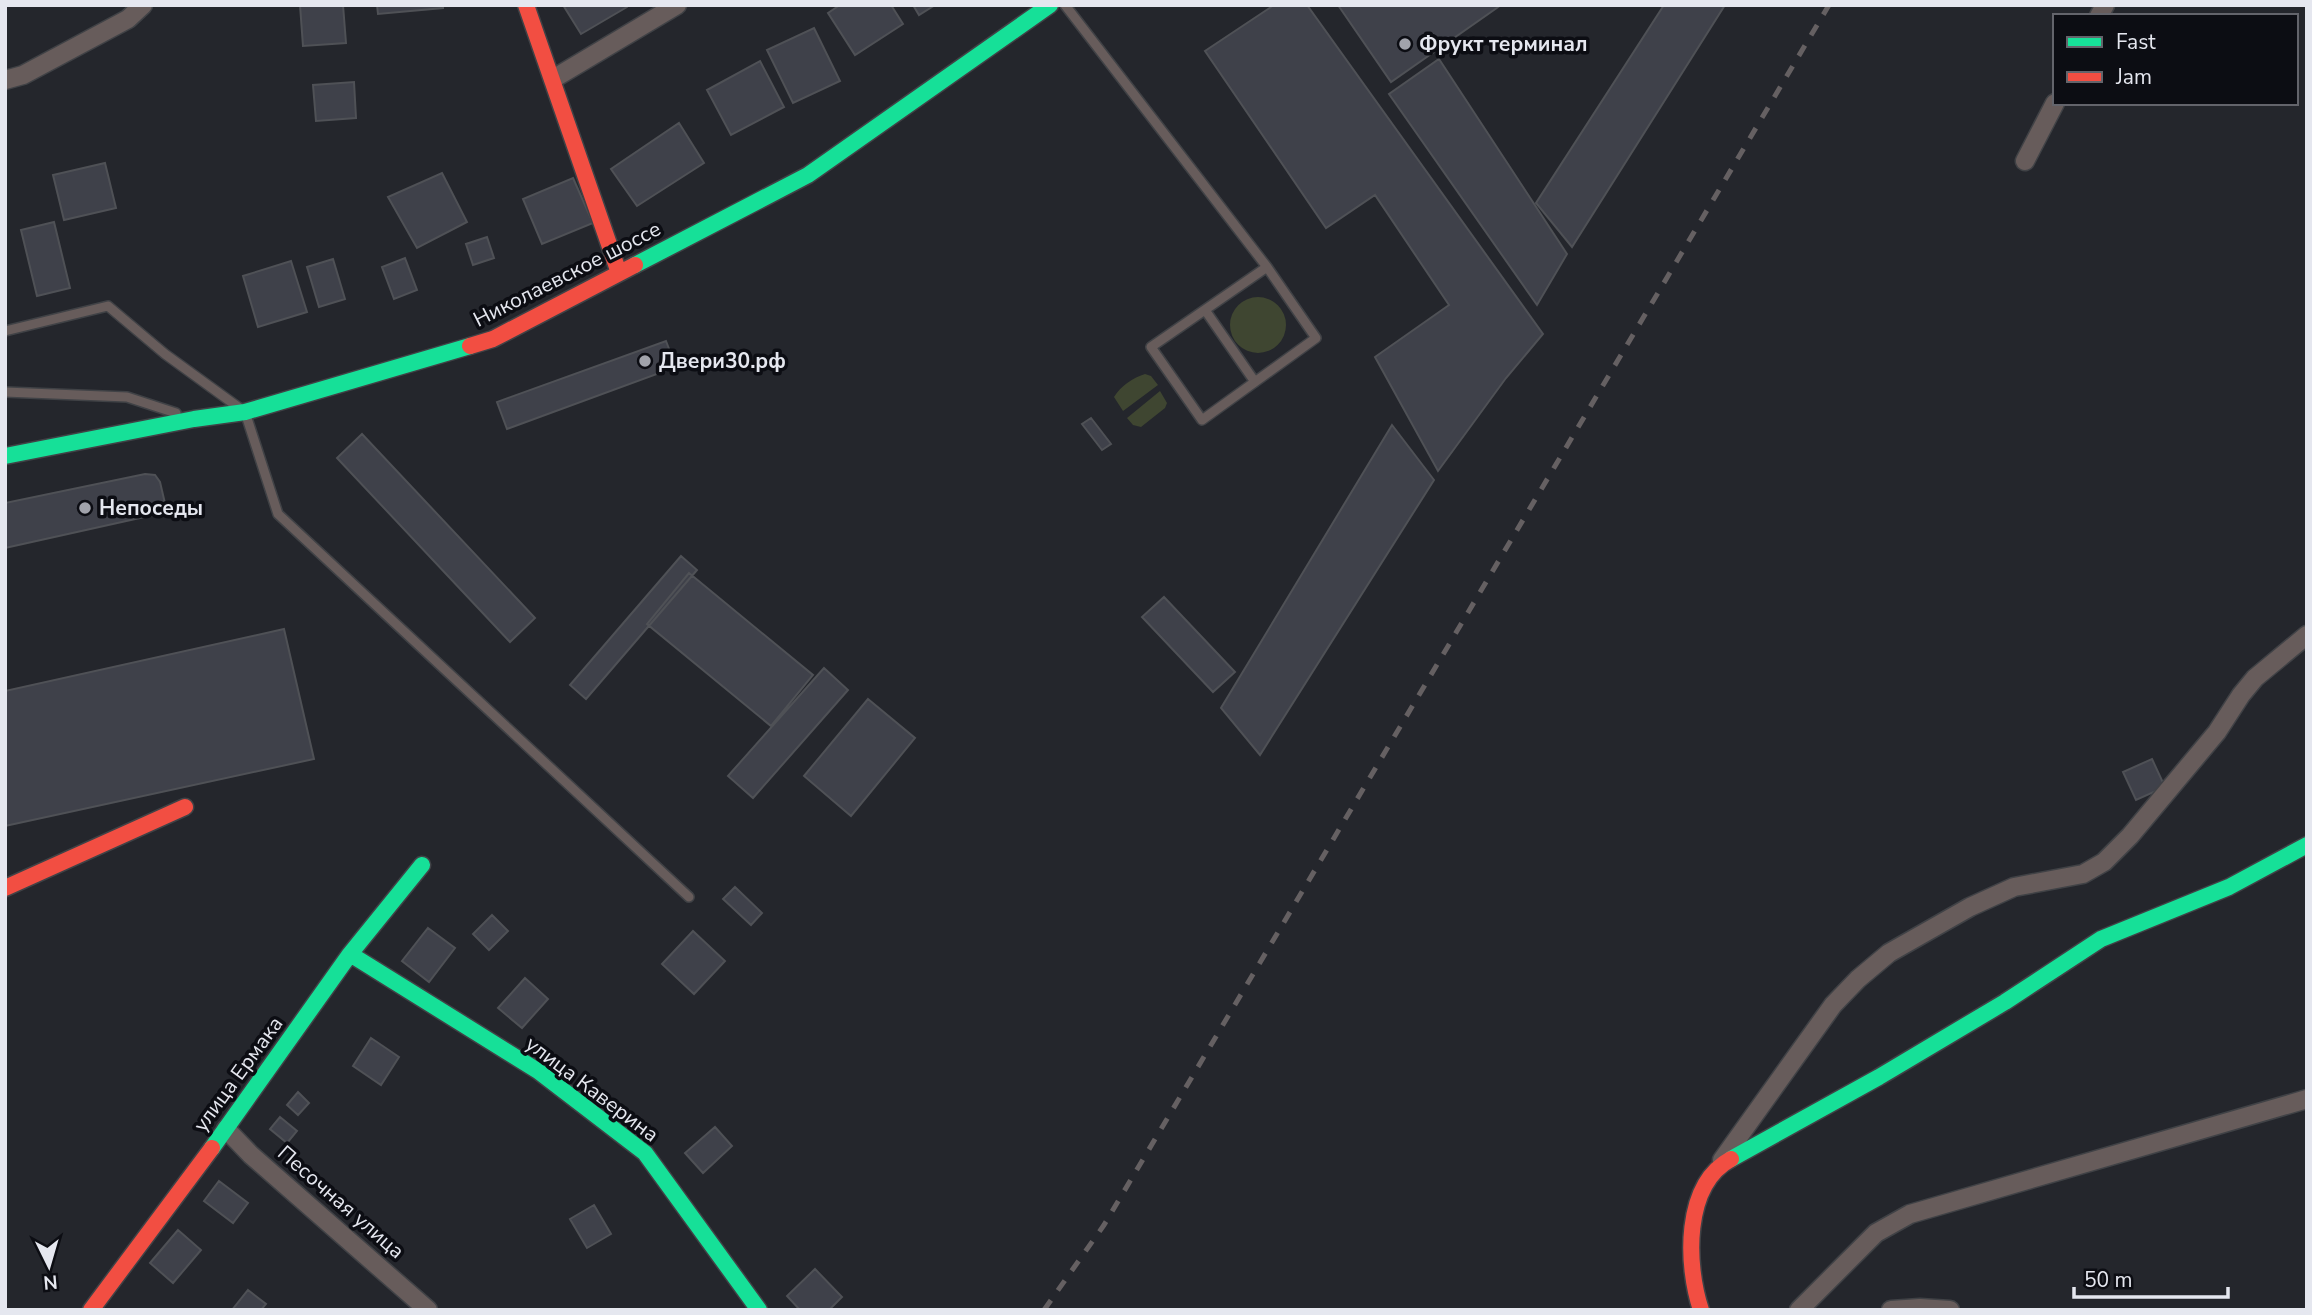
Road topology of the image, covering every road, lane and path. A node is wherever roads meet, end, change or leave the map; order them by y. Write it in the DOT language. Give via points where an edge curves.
graph roads {
  1 [pos="143,5"];
  2 [pos="526,5"];
  3 [pos="677,5"];
  4 [pos="1050,5"];
  5 [pos="1065,5"];
  6 [pos="553,79"];
  7 [pos="5,80"];
  8 [pos="2054,105"];
  9 [pos="2025,161"];
  10 [pos="1267,267"];
  11 [pos="619,273"];
  12 [pos="1205,310"];
  13 [pos="5,331"];
  14 [pos="1255,382"];
  15 [pos="5,392"];
  16 [pos="245,412"];
  17 [pos="194,419"];
  18 [pos="5,456"];
  19 [pos="2307,635"];
  20 [pos="185,807"];
  21 [pos="2307,845"];
  22 [pos="422,865"];
  23 [pos="5,888"];
  24 [pos="689,897"];
  25 [pos="350,954"];
  26 [pos="2307,1099"];
  27 [pos="226,1129"];
  28 [pos="1718,1166"];
  29 [pos="91,1310"];
  30 [pos="428,1310"];
  31 [pos="759,1310"];
  32 [pos="1701,1310"];
  33 [pos="1800,1310"];
  34 [pos="1891,1310"];
  35 [pos="1950,1310"];
  1 -- 7 [label="street" via="128,19 23,75"];
  2 -- 6 [label="street"];
  3 -- 6 [label="street"];
  4 -- 11 [label="street, Николаевское шоссе" via="808,175"];
  5 -- 10 [label="lane"];
  6 -- 11 [label="street"];
  8 -- 9 [label="street"];
  10 -- 12 [label="lane"];
  10 -- 14 [label="lane" via="1316,338"];
  11 -- 16 [label="street, Николаевское шоссе" via="493,339"];
  12 -- 14 [label="lane"];
  12 -- 14 [label="lane" via="1151,347 1202,420"];
  13 -- 16 [label="lane" via="108,306"];
  15 -- 17 [label="lane" via="127,397"];
  16 -- 17 [label="street, Николаевское шоссе"];
  16 -- 24 [label="lane" via="278,514"];
  17 -- 18 [label="street, Николаевское шоссе"];
  19 -- 28 [label="street" via="2255,678 2217,732 2104,862 2083,874 2014,887 1889,953 1858,979 1833,1005"];
  20 -- 23 [label="street"];
  21 -- 28 [label="street" via="2229,887 2101,939 1982,1016"];
  22 -- 25 [label="street, улица Ермака"];
  25 -- 27 [label="street, улица Ермака"];
  25 -- 31 [label="street, улица Каверина" via="538,1071 645,1153"];
  26 -- 33 [label="street" via="1910,1214 1876,1233"];
  27 -- 29 [label="street, улица Ермака"];
  27 -- 30 [label="street, Песочная улица"];
  28 -- 32 [label="street" via="1693,1217 1690,1262"];
  34 -- 35 [label="street"];
}
